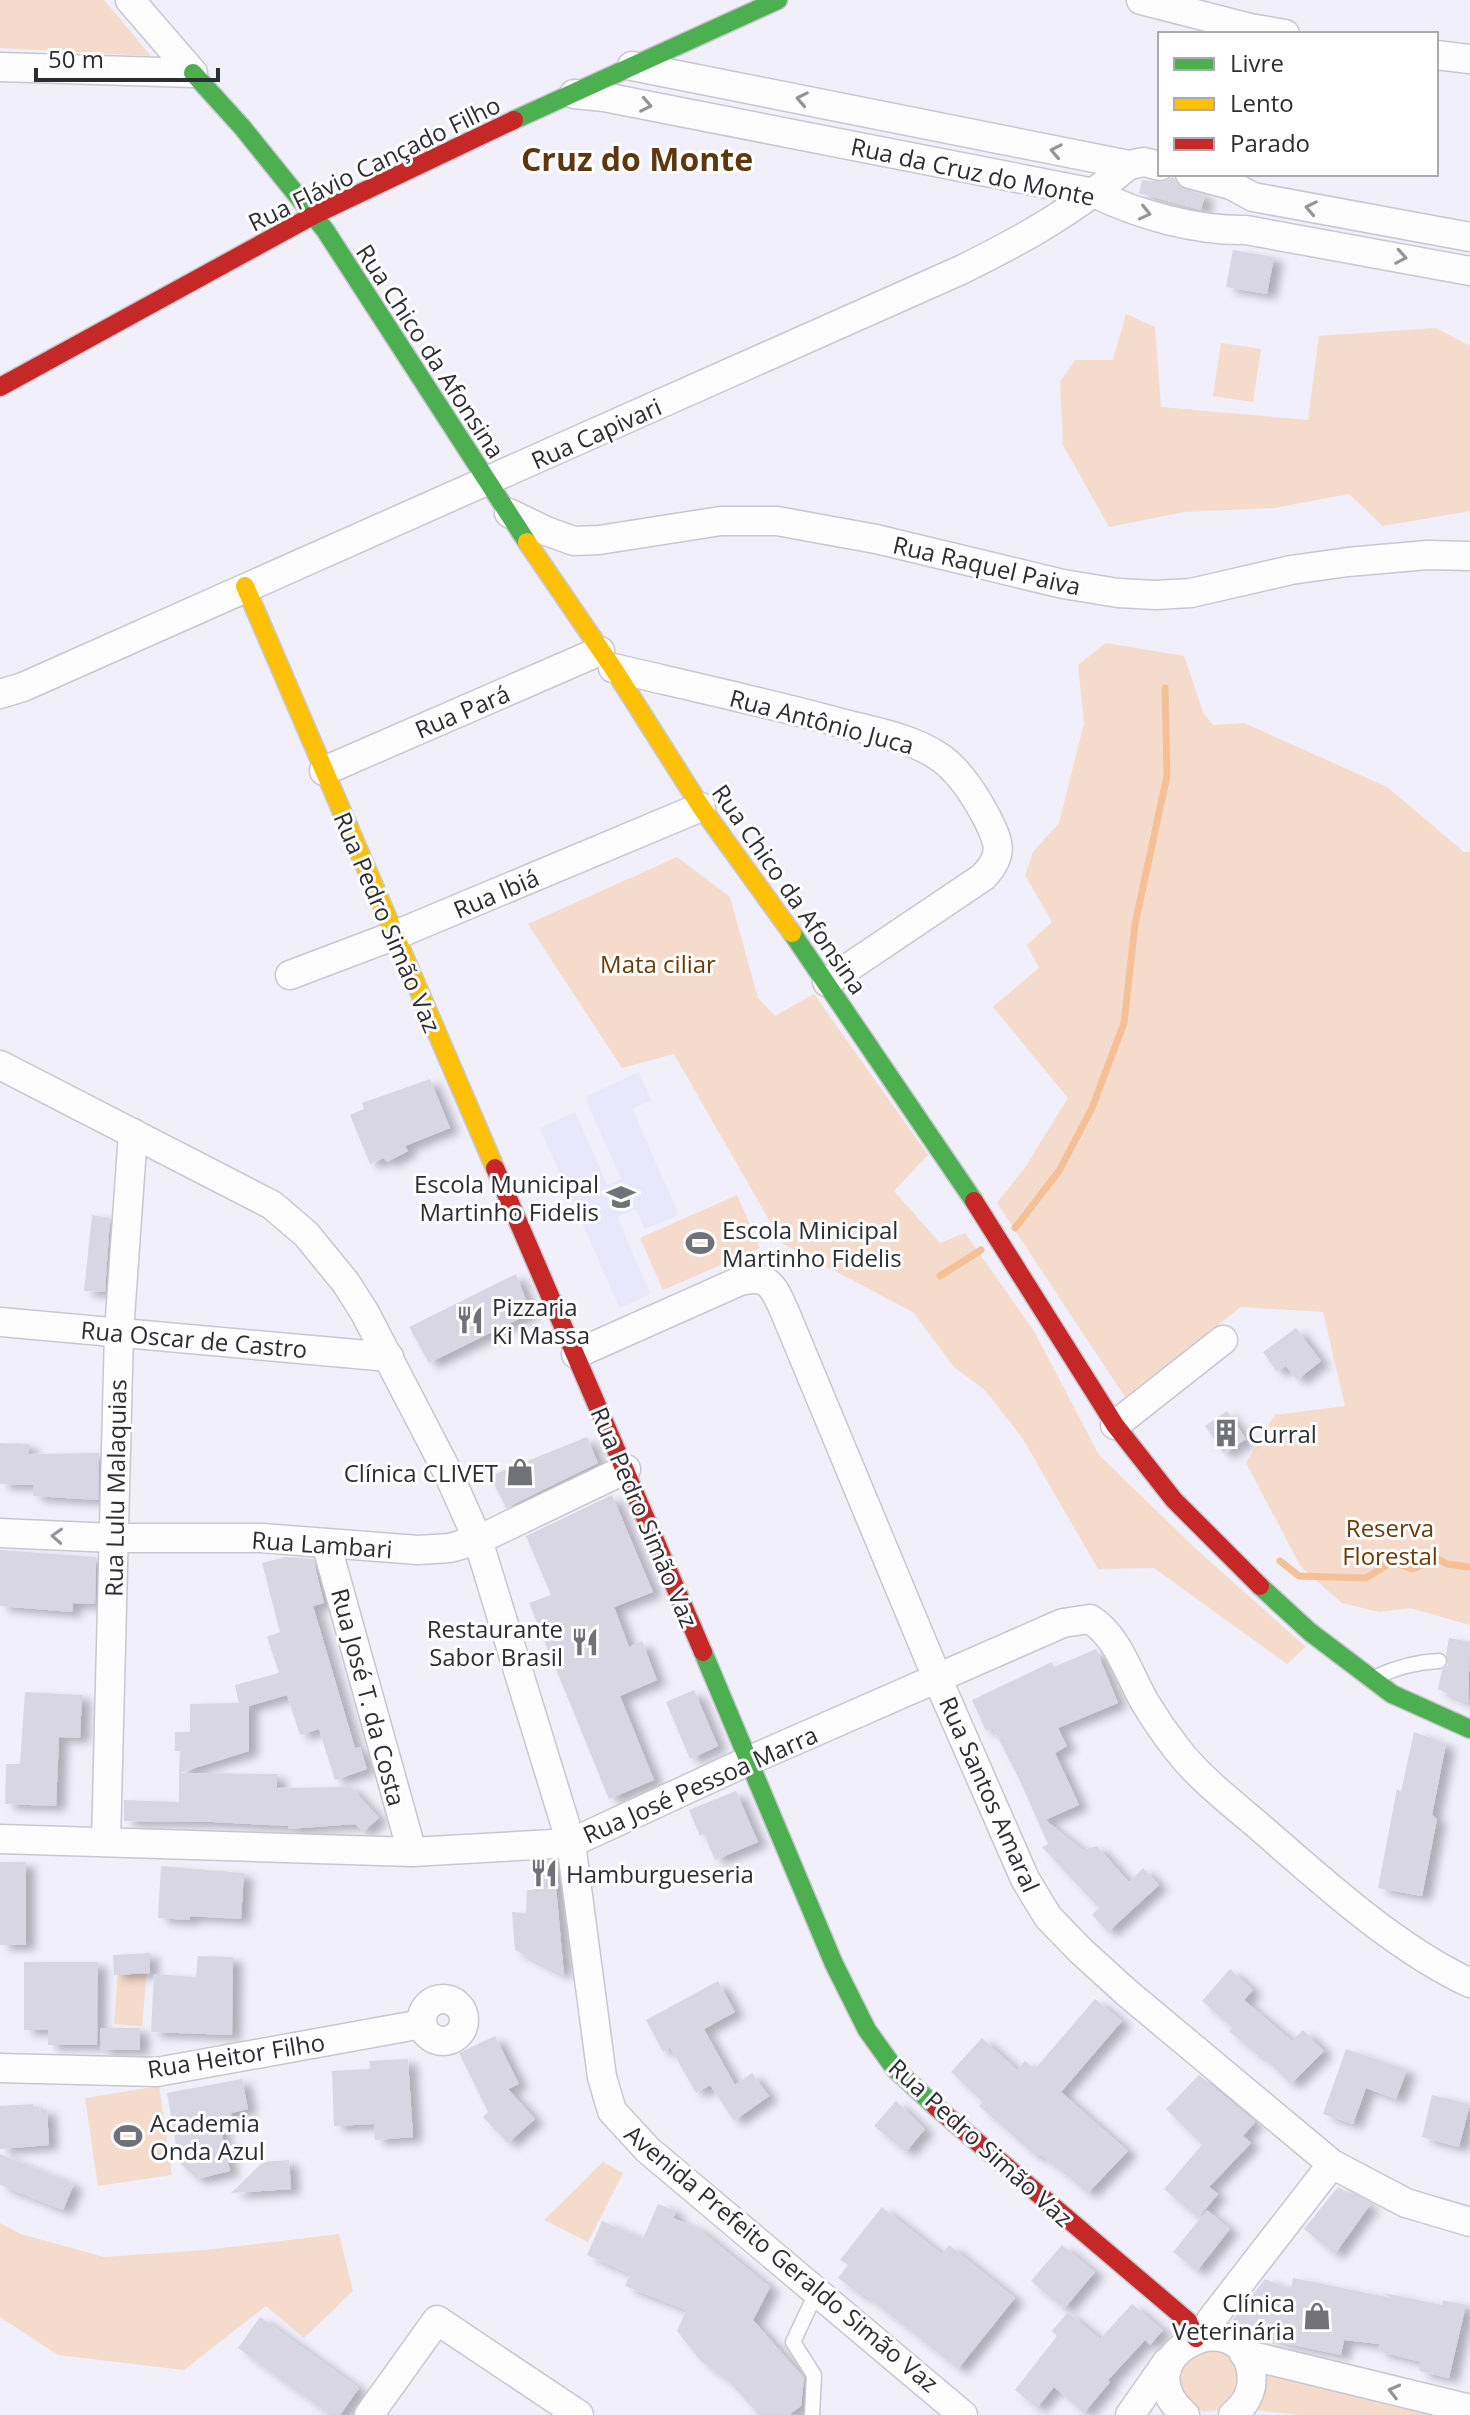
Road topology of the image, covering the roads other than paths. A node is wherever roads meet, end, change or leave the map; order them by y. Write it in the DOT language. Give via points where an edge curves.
graph roads {
  1 [pos="130,0"];
  2 [pos="778,0"];
  3 [pos="1141,0"];
  4 [pos="1275,32"];
  5 [pos="1438,55"];
  6 [pos="1470,59"];
  7 [pos="632,66"];
  8 [pos="0,67"];
  9 [pos="193,73"];
  10 [pos="569,94"];
  11 [pos="1129,165"];
  12 [pos="1158,166"];
  13 [pos="1197,176"];
  14 [pos="1094,193"];
  15 [pos="314,215"];
  16 [pos="1470,237"];
  17 [pos="1470,271"];
  18 [pos="0,387"];
  19 [pos="486,482"];
  20 [pos="508,512"];
  21 [pos="1470,556"];
  22 [pos="245,586"];
  23 [pos="606,660"];
  24 [pos="0,694"];
  25 [pos="324,771"];
  26 [pos="701,807"];
  27 [pos="393,936"];
  28 [pos="290,975"];
  29 [pos="827,982"];
  30 [pos="0,1065"];
  31 [pos="133,1133"];
  32 [pos="0,1322"];
  33 [pos="119,1332"];
  34 [pos="1223,1340"];
  35 [pos="576,1354"];
  36 [pos="389,1357"];
  37 [pos="1115,1425"];
  38 [pos="626,1469"];
  39 [pos="0,1533"];
  40 [pos="113,1538"];
  41 [pos="478,1540"];
  42 [pos="326,1543"];
  43 [pos="1439,1661"];
  44 [pos="1372,1679"];
  45 [pos="938,1680"];
  46 [pos="1470,1729"];
  47 [pos="748,1761"];
  48 [pos="0,1839"];
  49 [pos="106,1842"];
  50 [pos="571,1843"];
  51 [pos="412,1852"];
  52 [pos="1470,1983"];
  53 [pos="422,2024"];
  54 [pos="0,2068"];
  55 [pos="1332,2164"];
  56 [pos="1470,2222"];
  57 [pos="817,2291"];
  58 [pos="1202,2337"];
  59 [pos="1244,2354"];
  60 [pos="1173,2356"];
  61 [pos="950,2403"];
  62 [pos="1470,2409"];
  63 [pos="369,2415"];
  64 [pos="579,2415"];
  65 [pos="812,2415"];
  66 [pos="980,2415"];
  67 [pos="1130,2415"];
  68 [pos="1185,2415"];
  69 [pos="1233,2415"];
  1 -- 9 [label="street"];
  2 -- 7 [label="street, Rua Flávio Cançado Filho"];
  3 -- 4 [label="street"];
  5 -- 6 [label="street"];
  7 -- 10 [label="street, Rua Flávio Cançado Filho"];
  11 -- 7 [label="street, Rua da Cruz do Monte, one-way"];
  8 -- 9 [label="street"];
  9 -- 15 [label="street, Rua Chico da Afonsina"];
  10 -- 14 [label="street, Rua da Cruz do Monte, one-way"];
  10 -- 15 [label="street, Rua Flávio Cançado Filho"];
  11 -- 12 [label="street, Rua da Cruz do Monte"];
  11 -- 14 [label="street, Rua Capivari"];
  16 -- 13 [label="street, one-way" via="1253,197"];
  14 -- 17 [label="street, Rua da Cruz do Monte, one-way" via="1125,208 1222,230"];
  14 -- 19 [label="street, Rua Capivari" via="1021,241 973,264"];
  15 -- 18 [label="street, Rua Flávio Cançado Filho"];
  15 -- 19 [label="street, Rua Chico da Afonsina"];
  19 -- 20 [label="street, Rua Chico da Afonsina"];
  19 -- 22 [label="street, Rua Capivari"];
  20 -- 21 [label="street, Rua Raquel Paiva" via="574,541 721,521 777,521 1063,584 1156,595 1348,562"];
  20 -- 23 [label="street, Rua Chico da Afonsina"];
  22 -- 24 [label="street, Rua Capivari"];
  22 -- 25 [label="street, Rua Pedro Simão Vaz"];
  23 -- 25 [label="street, Rua Pará"];
  23 -- 26 [label="street, Rua Chico da Afonsina"];
  23 -- 29 [label="street, Rua Antônio Juca" via="896,737 939,756 984,814 996,837 996,864"];
  25 -- 27 [label="street, Rua Pedro Simão Vaz"];
  26 -- 27 [label="street, Rua Ibiá"];
  26 -- 29 [label="street, Rua Chico da Afonsina"];
  27 -- 28 [label="street, Rua Ibiá"];
  27 -- 35 [label="street, Rua Pedro Simão Vaz"];
  29 -- 37 [label="street, Rua Chico da Afonsina" via="946,1156"];
  30 -- 31 [label="street, Avenida Prefeito Geraldo Simão Vaz"];
  31 -- 33 [label="street, Rua Lulu Malaquias"];
  31 -- 36 [label="street, Avenida Prefeito Geraldo Simão Vaz" via="272,1205 306,1234 346,1283"];
  32 -- 33 [label="street, Rua Oscar de Castro"];
  33 -- 36 [label="street, Rua Oscar de Castro"];
  33 -- 40 [label="street, Rua Lulu Malaquias"];
  34 -- 37 [label="street"];
  35 -- 38 [label="street, Rua Pedro Simão Vaz"];
  35 -- 45 [label="street, Rua Santos Amaral" via="740,1281 761,1279 775,1290"];
  36 -- 41 [label="street, Avenida Prefeito Geraldo Simão Vaz"];
  37 -- 44 [label="street, Rua Chico da Afonsina" via="1174,1500 1236,1564 1310,1632"];
  38 -- 41 [label="street, Rua Lambari"];
  38 -- 47 [label="street, Rua Pedro Simão Vaz"];
  40 -- 39 [label="street, Rua Lambari, one-way"];
  40 -- 42 [label="street, Rua Lambari"];
  40 -- 49 [label="street, Rua Lulu Malaquias"];
  41 -- 42 [label="street, Rua Lambari" via="418,1550"];
  41 -- 50 [label="street, Avenida Prefeito Geraldo Simão Vaz"];
  42 -- 51 [label="street, Rua José T. da Costa"];
  43 -- 44 [label="lane" via="1395,1668"];
  44 -- 46 [label="street, Rua Chico da Afonsina" via="1392,1694"];
  45 -- 47 [label="street, Rua José Pessoa Marra"];
  45 -- 52 [label="street, Rua José Pessoa Marra" via="1063,1623 1090,1619 1107,1633 1179,1752 1214,1788 1397,1940"];
  45 -- 55 [label="street, Rua Santos Amaral" via="1025,1879 1048,1917 1126,1992"];
  47 -- 50 [label="street, Rua José Pessoa Marra"];
  47 -- 58 [label="street, Rua Pedro Simão Vaz" via="834,1964 867,2030 895,2069"];
  48 -- 49 [label="street, Rua José Pessoa Marra"];
  49 -- 51 [label="street, Rua José Pessoa Marra"];
  50 -- 51 [label="street, Rua José Pessoa Marra"];
  50 -- 57 [label="street, Avenida Prefeito Geraldo Simão Vaz" via="602,2077 612,2111 648,2150"];
  53 -- 54 [label="street, Rua Heitor Filho" via="157,2072"];
  55 -- 56 [label="street, Rua Santos Amaral" via="1406,2203"];
  55 -- 58 [label="street"];
  57 -- 61 [label="street, Avenida Prefeito Geraldo Simão Vaz"];
  57 -- 65 [label="lane" via="793,2342 814,2375"];
  58 -- 59 [label="street" via="1223,2338"];
  58 -- 60 [label="street"];
  62 -- 59 [label="street, one-way"];
  59 -- 69 [label="street" via="1253,2380 1243,2407"];
  60 -- 67 [label="street"];
  60 -- 68 [label="street" via="1167,2368 1168,2395"];
  61 -- 66 [label="street, Avenida Prefeito Geraldo Simão Vaz"];
  63 -- 64 [label="street" via="437,2320"];
}
